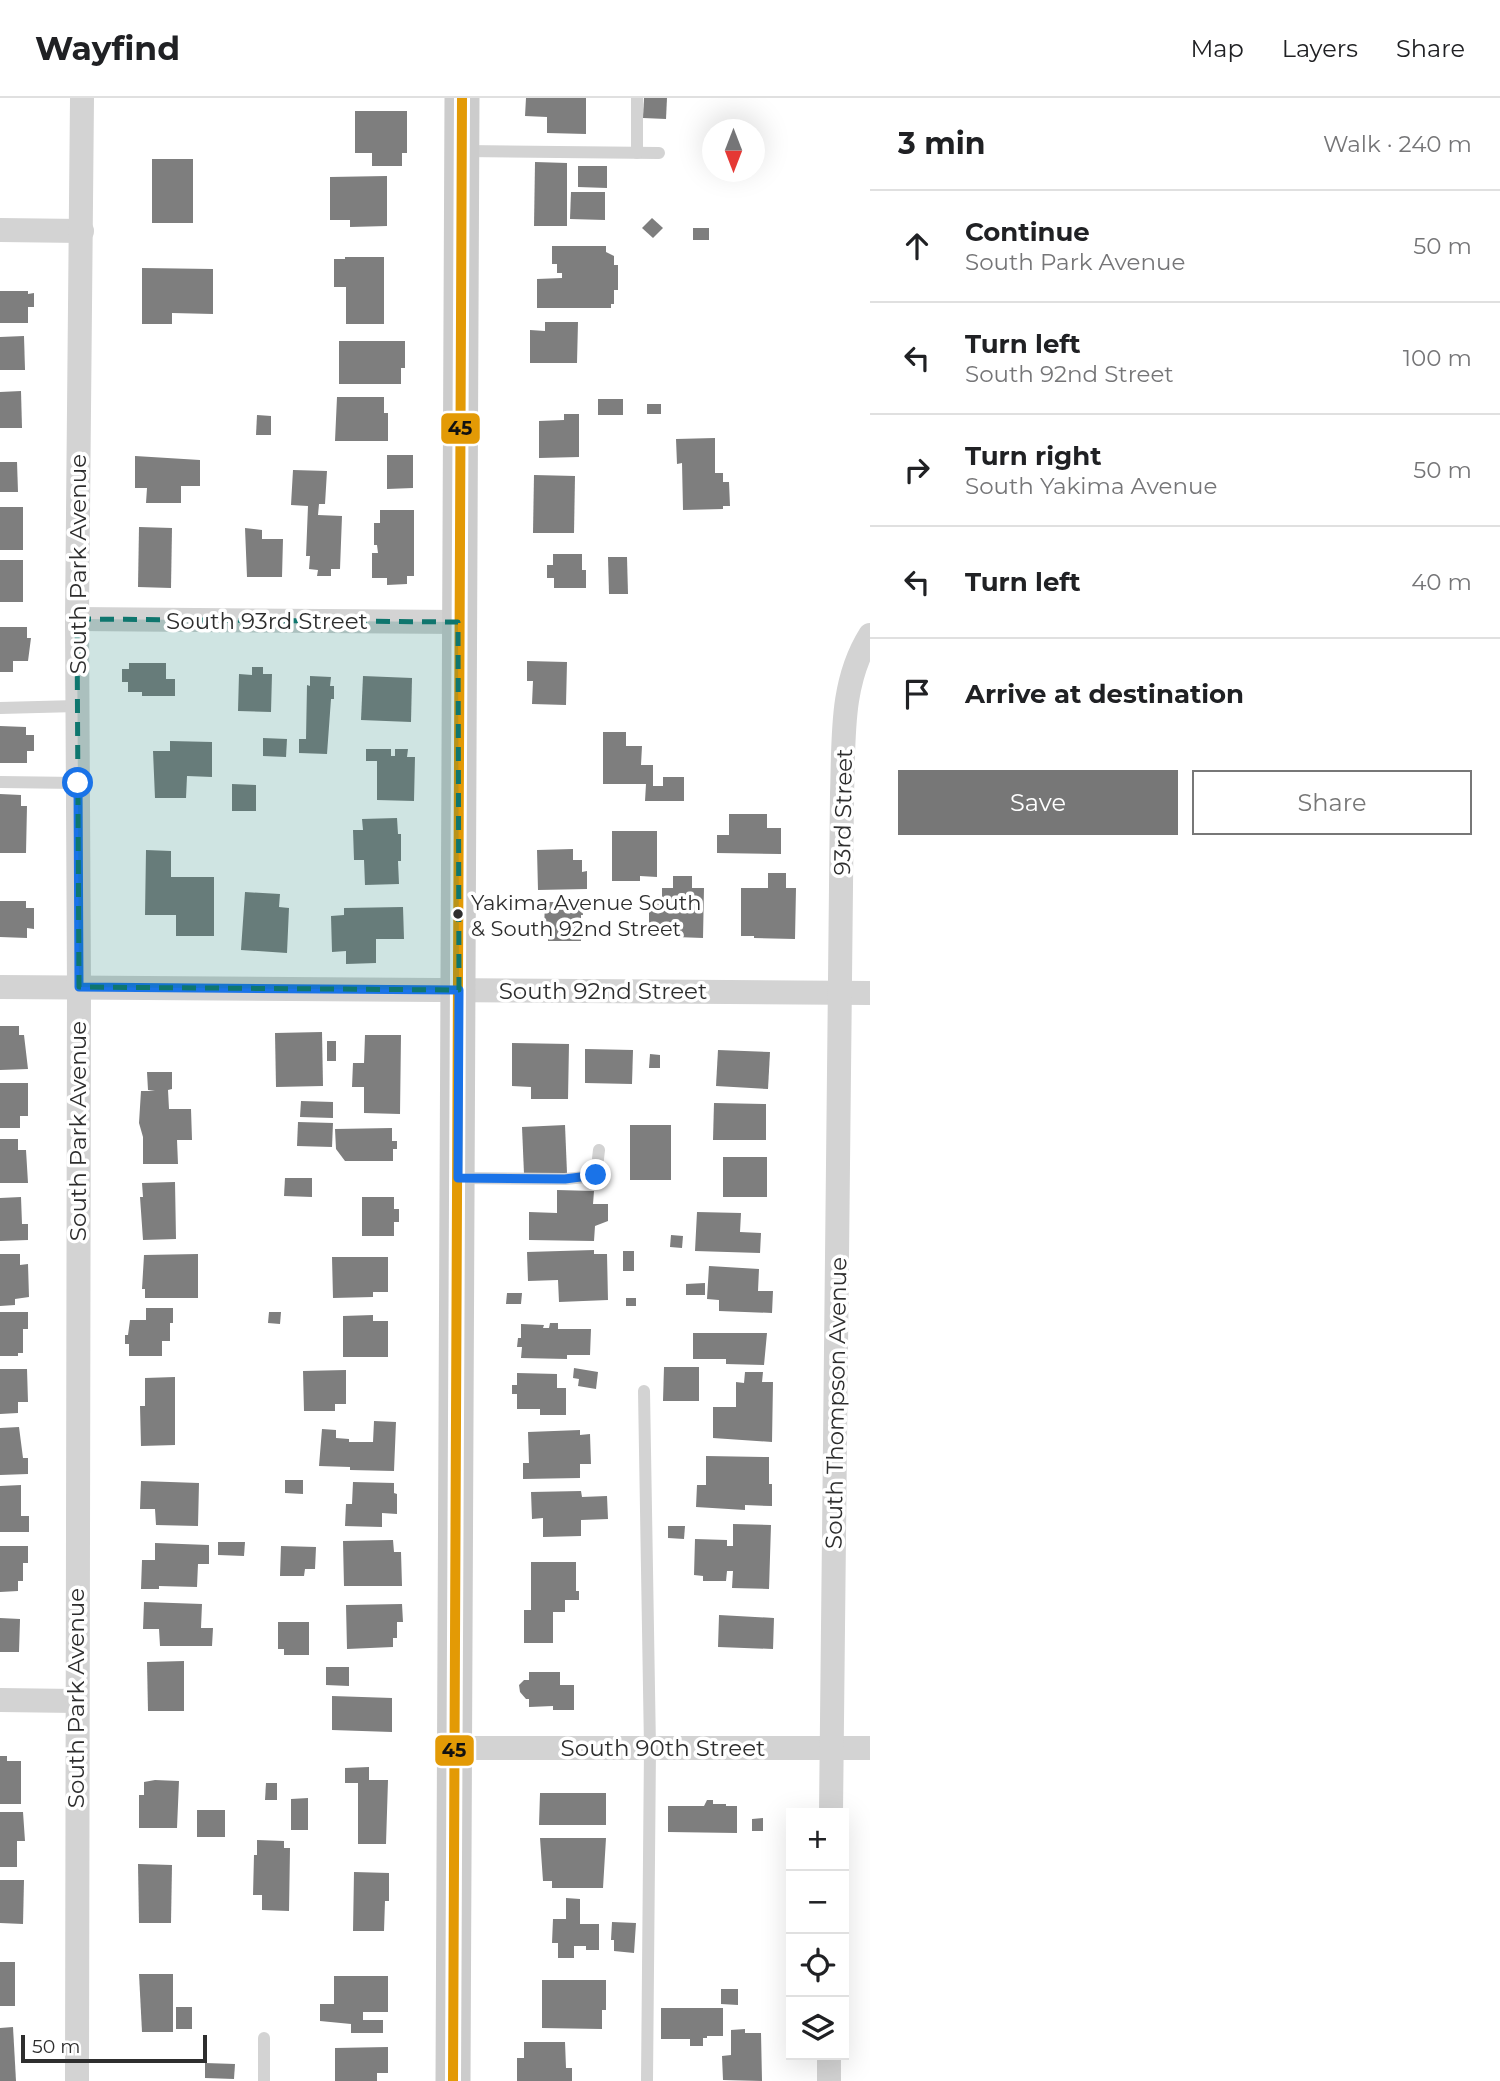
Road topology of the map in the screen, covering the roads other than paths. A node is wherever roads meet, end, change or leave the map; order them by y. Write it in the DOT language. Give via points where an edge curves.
graph roads {
  1 [pos="82,98"];
  2 [pos="462,98"];
  3 [pos="637,98"];
  4 [pos="461,151"];
  5 [pos="637,153"];
  6 [pos="659,153"];
  7 [pos="0,230"];
  8 [pos="82,231"];
  9 [pos="77,619"];
  10 [pos="458,622"];
  11 [pos="870,635"];
  12 [pos="77,706"];
  13 [pos="0,708"];
  14 [pos="0,782"];
  15 [pos="78,783"];
  16 [pos="0,987"];
  17 [pos="79,987"];
  18 [pos="459,990"];
  19 [pos="841,993"];
  20 [pos="870,993"];
  21 [pos="599,1150"];
  22 [pos="458,1178"];
  23 [pos="644,1391"];
  24 [pos="0,1700"];
  25 [pos="76,1701"];
  26 [pos="455,1748"];
  27 [pos="650,1748"];
  28 [pos="870,1748"];
  29 [pos="832,1749"];
  30 [pos="831,1808"];
  31 [pos="264,2038"];
  32 [pos="829,2060"];
  33 [pos="77,2081"];
  34 [pos="264,2081"];
  35 [pos="453,2081"];
  36 [pos="646,2081"];
  37 [pos="829,2081"];
  1 -- 8 [label="street, South Park Avenue"];
  2 -- 4 [label="main road"];
  3 -- 5 [label="lane"];
  4 -- 5 [label="lane"];
  4 -- 10 [label="main road"];
  5 -- 6 [label="lane"];
  7 -- 8 [label="street"];
  8 -- 9 [label="street, South Park Avenue"];
  9 -- 10 [label="street, South 93rd Street"];
  9 -- 12 [label="street, South Park Avenue"];
  10 -- 18 [label="main road"];
  11 -- 19 [label="street, 93rd Street" via="850,679 845,714"];
  12 -- 13 [label="lane"];
  12 -- 15 [label="street, South Park Avenue"];
  14 -- 15 [label="lane"];
  15 -- 17 [label="street, South Park Avenue"];
  16 -- 17 [label="street, South 92nd Street"];
  17 -- 18 [label="street, South 92nd Street"];
  17 -- 25 [label="street, South Park Avenue"];
  18 -- 19 [label="street, South 92nd Street"];
  18 -- 22 [label="main road"];
  19 -- 20 [label="street, South 92nd Street"];
  19 -- 29 [label="street, South Thompson Avenue"];
  21 -- 22 [label="lane" via="596,1175"];
  22 -- 26 [label="main road"];
  23 -- 27 [label="lane"];
  24 -- 25 [label="street"];
  25 -- 33 [label="street, South Park Avenue"];
  26 -- 27 [label="street, South 90th Street"];
  26 -- 35 [label="main road"];
  27 -- 29 [label="street, South 90th Street"];
  27 -- 36 [label="lane"];
  28 -- 29 [label="street, South 90th Street"];
  29 -- 30 [label="street, South Thompson Avenue"];
  31 -- 34 [label="lane"];
  32 -- 37 [label="street"];
}
